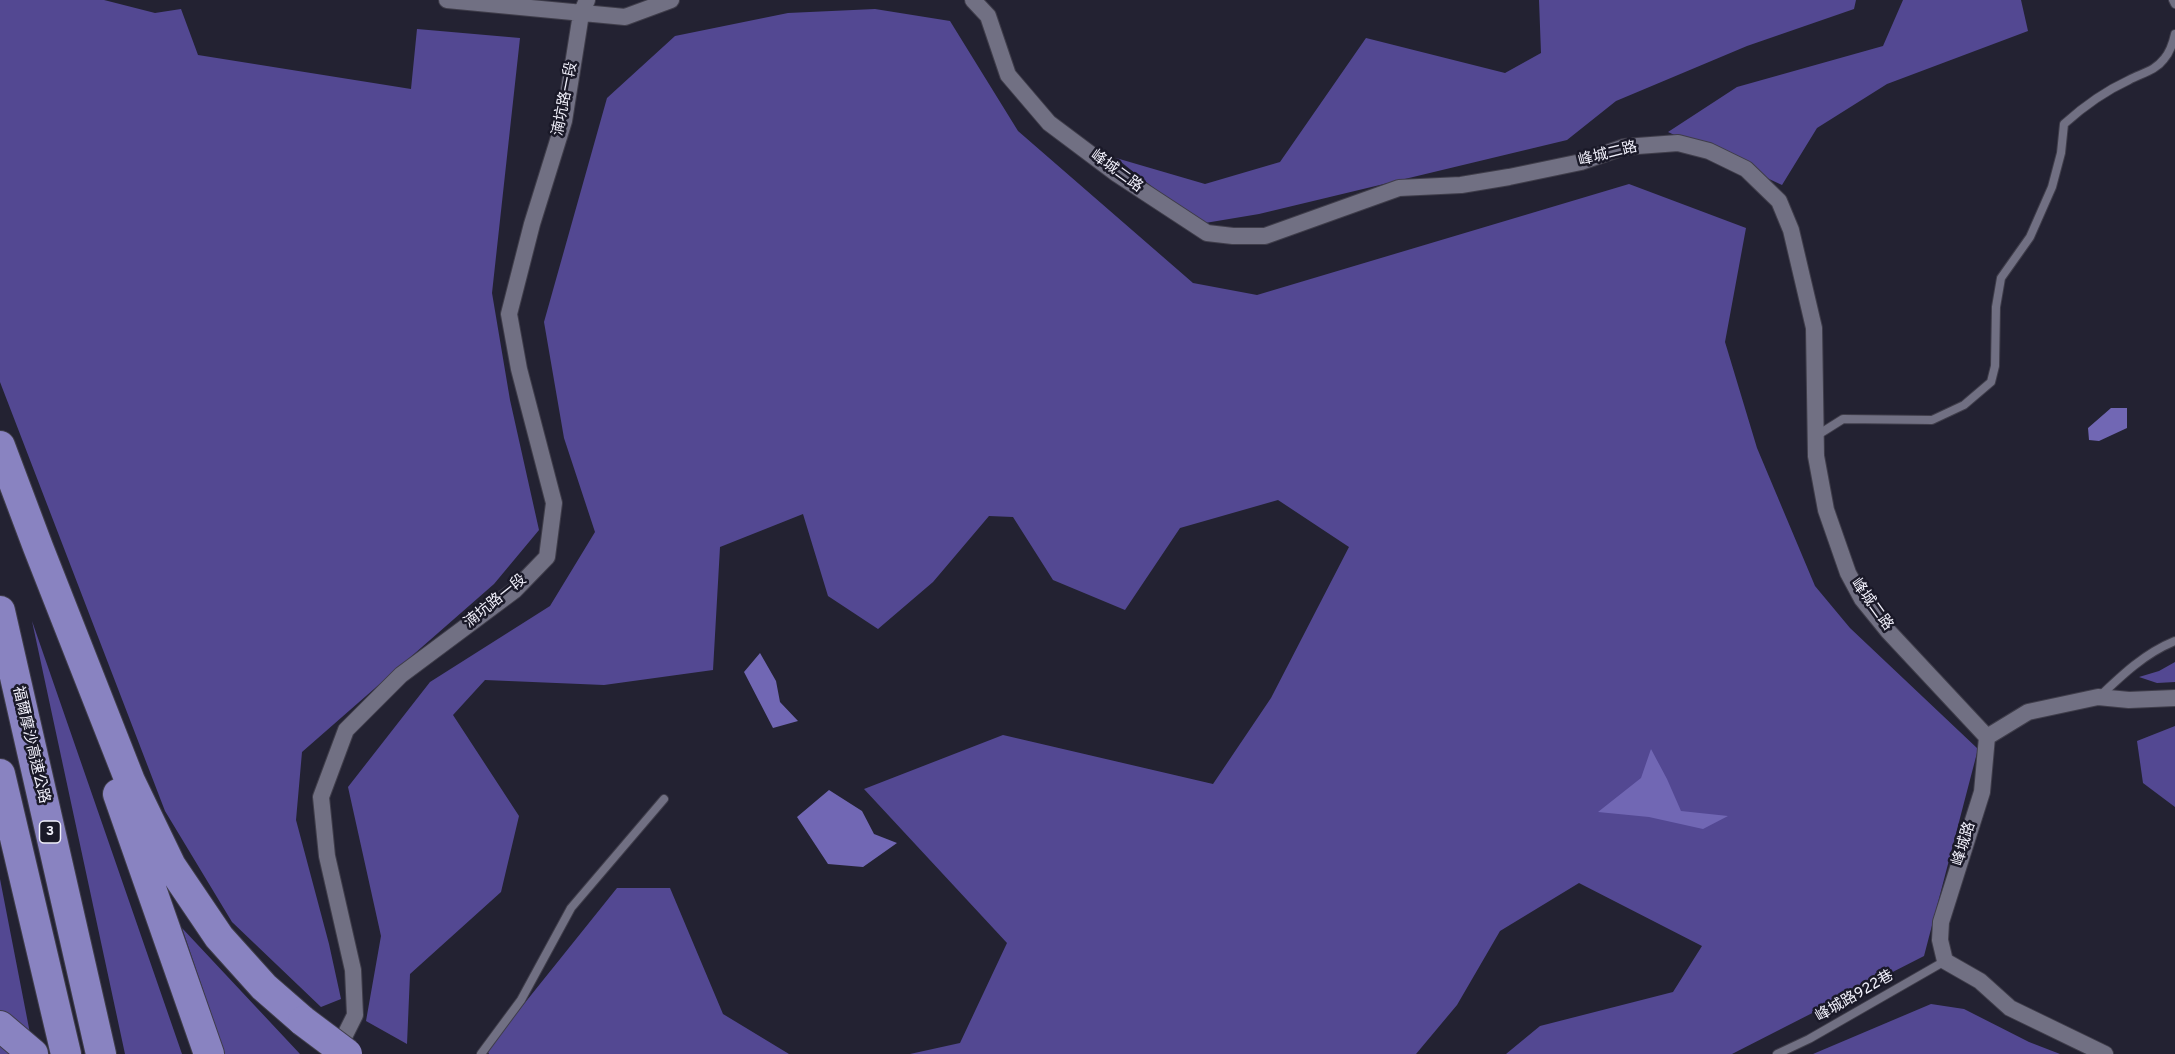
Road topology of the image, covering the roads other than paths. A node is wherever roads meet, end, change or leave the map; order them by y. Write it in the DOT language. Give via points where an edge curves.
graph roads {
  1 [pos="456,0"];
  2 [pos="671,0"];
  3 [pos="973,0"];
  4 [pos="584,7"];
  5 [pos="2175,34"];
  6 [pos="1815,436"];
  7 [pos="0,446"];
  8 [pos="38,547"];
  9 [pos="0,611"];
  10 [pos="2175,641"];
  11 [pos="2098,697"];
  12 [pos="2175,698"];
  13 [pos="1987,737"];
  14 [pos="0,774"];
  15 [pos="664,799"];
  16 [pos="1945,961"];
  17 [pos="0,1026"];
  18 [pos="33,1054"];
  19 [pos="66,1054"];
  20 [pos="101,1054"];
  21 [pos="209,1054"];
  22 [pos="336,1054"];
  23 [pos="347,1054"];
  24 [pos="481,1054"];
  25 [pos="1777,1054"];
  26 [pos="2105,1054"];
  1 -- 4 [label="street"];
  2 -- 4 [label="street" via="625,17"];
  3 -- 6 [label="street, 峰城二路" via="988,16 1008,75 1049,123 1117,174 1207,233 1265,236 1399,188 1509,177 1581,162 1624,147 1678,143 1746,169 1779,201 1791,230 1814,328"];
  4 -- 22 [label="street, 湳坑路一段" via="564,121 531,224 509,314 519,369 554,502 547,556 515,590 401,675 346,730 321,797 327,856 353,970 355,1015"];
  5 -- 6 [label="lane" via="2164,60 2150,72 2085,104 2064,124 2052,187 2030,237 2001,278 1991,382 1964,405 1932,420 1843,419"];
  6 -- 13 [label="street, 峰城二路" via="1826,510 1848,573 1862,599"];
  7 -- 8 [label="highway"];
  8 -- 21 [label="highway" via="109,767"];
  8 -- 23 [label="highway, bridge" via="130,781 171,866 219,937 264,987"];
  9 -- 20 [label="highway, 福爾摩沙高速公路 / 3"];
  10 -- 11 [label="lane" via="2141,659"];
  11 -- 12 [label="street"];
  11 -- 13 [label="street" via="2028,712"];
  13 -- 16 [label="street, 峰城路" via="1982,792 1941,922"];
  14 -- 19 [label="highway"];
  15 -- 24 [label="lane" via="571,908 521,1000"];
  16 -- 25 [label="lane, 峰城路922巷" via="1809,1040"];
  16 -- 26 [label="street" via="1980,981 2010,1008"];
  17 -- 18 [label="highway"];
}
